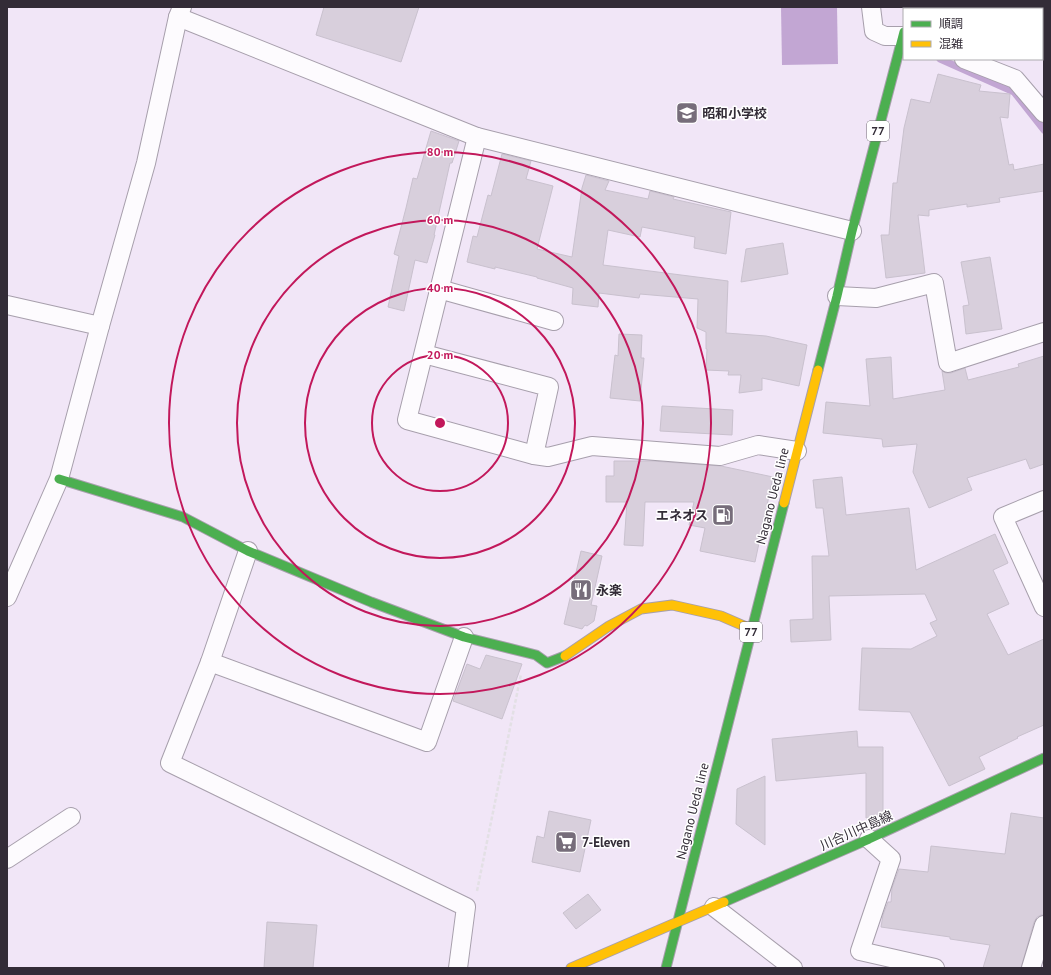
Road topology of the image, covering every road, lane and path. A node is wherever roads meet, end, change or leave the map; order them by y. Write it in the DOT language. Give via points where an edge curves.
graph roads {
  1 [pos="871,7"];
  2 [pos="180,12"];
  3 [pos="903,34"];
  4 [pos="903,38"];
  5 [pos="967,60"];
  6 [pos="1044,113"];
  7 [pos="477,137"];
  8 [pos="852,231"];
  9 [pos="440,290"];
  10 [pos="837,296"];
  11 [pos="7,305"];
  12 [pos="554,321"];
  13 [pos="100,326"];
  14 [pos="1044,332"];
  15 [pos="424,354"];
  16 [pos="797,451"];
  17 [pos="534,455"];
  18 [pos="59,479"];
  19 [pos="1044,500"];
  20 [pos="248,551"];
  21 [pos="8,590"];
  22 [pos="1044,607"];
  23 [pos="752,629"];
  24 [pos="464,637"];
  25 [pos="536,655"];
  26 [pos="210,662"];
  27 [pos="1044,758"];
  28 [pos="71,817"];
  29 [pos="868,839"];
  30 [pos="7,859"];
  31 [pos="714,906"];
  32 [pos="466,907"];
  33 [pos="677,923"];
  34 [pos="1044,925"];
  35 [pos="458,968"];
  36 [pos="571,968"];
  37 [pos="666,968"];
  38 [pos="793,968"];
  39 [pos="935,968"];
  40 [pos="1030,968"];
  1 -- 3 [label="street" via="874,31 884,36"];
  2 -- 7 [label="street"];
  2 -- 13 [label="street" via="146,163"];
  4 -- 8 [label="main road, Nagano Ueda line / 77"];
  5 -- 6 [label="street" via="1015,79"];
  7 -- 8 [label="street"];
  7 -- 9 [label="street"];
  8 -- 10 [label="main road, Nagano Ueda line / 77"];
  9 -- 12 [label="street"];
  9 -- 15 [label="street"];
  10 -- 14 [label="street" via="876,298 934,283 948,363"];
  10 -- 16 [label="main road, Nagano Ueda line / 77"];
  11 -- 13 [label="street"];
  13 -- 18 [label="street"];
  15 -- 17 [label="street" via="549,387"];
  15 -- 17 [label="street" via="407,420"];
  16 -- 17 [label="street" via="758,445 720,456 592,446 548,458"];
  16 -- 23 [label="main road, Nagano Ueda line / 77"];
  18 -- 20 [label="main road" via="183,516"];
  18 -- 21 [label="street"];
  19 -- 22 [label="street" via="1003,517"];
  20 -- 24 [label="main road"];
  20 -- 26 [label="street"];
  23 -- 25 [label="main road" via="721,616 672,605 641,609 609,626 563,658 547,663"];
  23 -- 33 [label="main road, Nagano Ueda line / 77"];
  24 -- 25 [label="main road"];
  24 -- 26 [label="street" via="426,742"];
  25 -- 32 [label="path" via="522,672 476,898"];
  26 -- 32 [label="street" via="170,763"];
  27 -- 29 [label="main road, 川合川中島線"];
  28 -- 30 [label="street"];
  29 -- 31 [label="main road, 川合川中島線"];
  29 -- 39 [label="street" via="891,859 860,951"];
  31 -- 33 [label="main road, 川合川中島線"];
  31 -- 38 [label="street"];
  32 -- 35 [label="street"];
  33 -- 36 [label="main road, 川合川中島線"];
  33 -- 37 [label="main road, Nagano Ueda line / 77"];
  34 -- 40 [label="street"];
}
